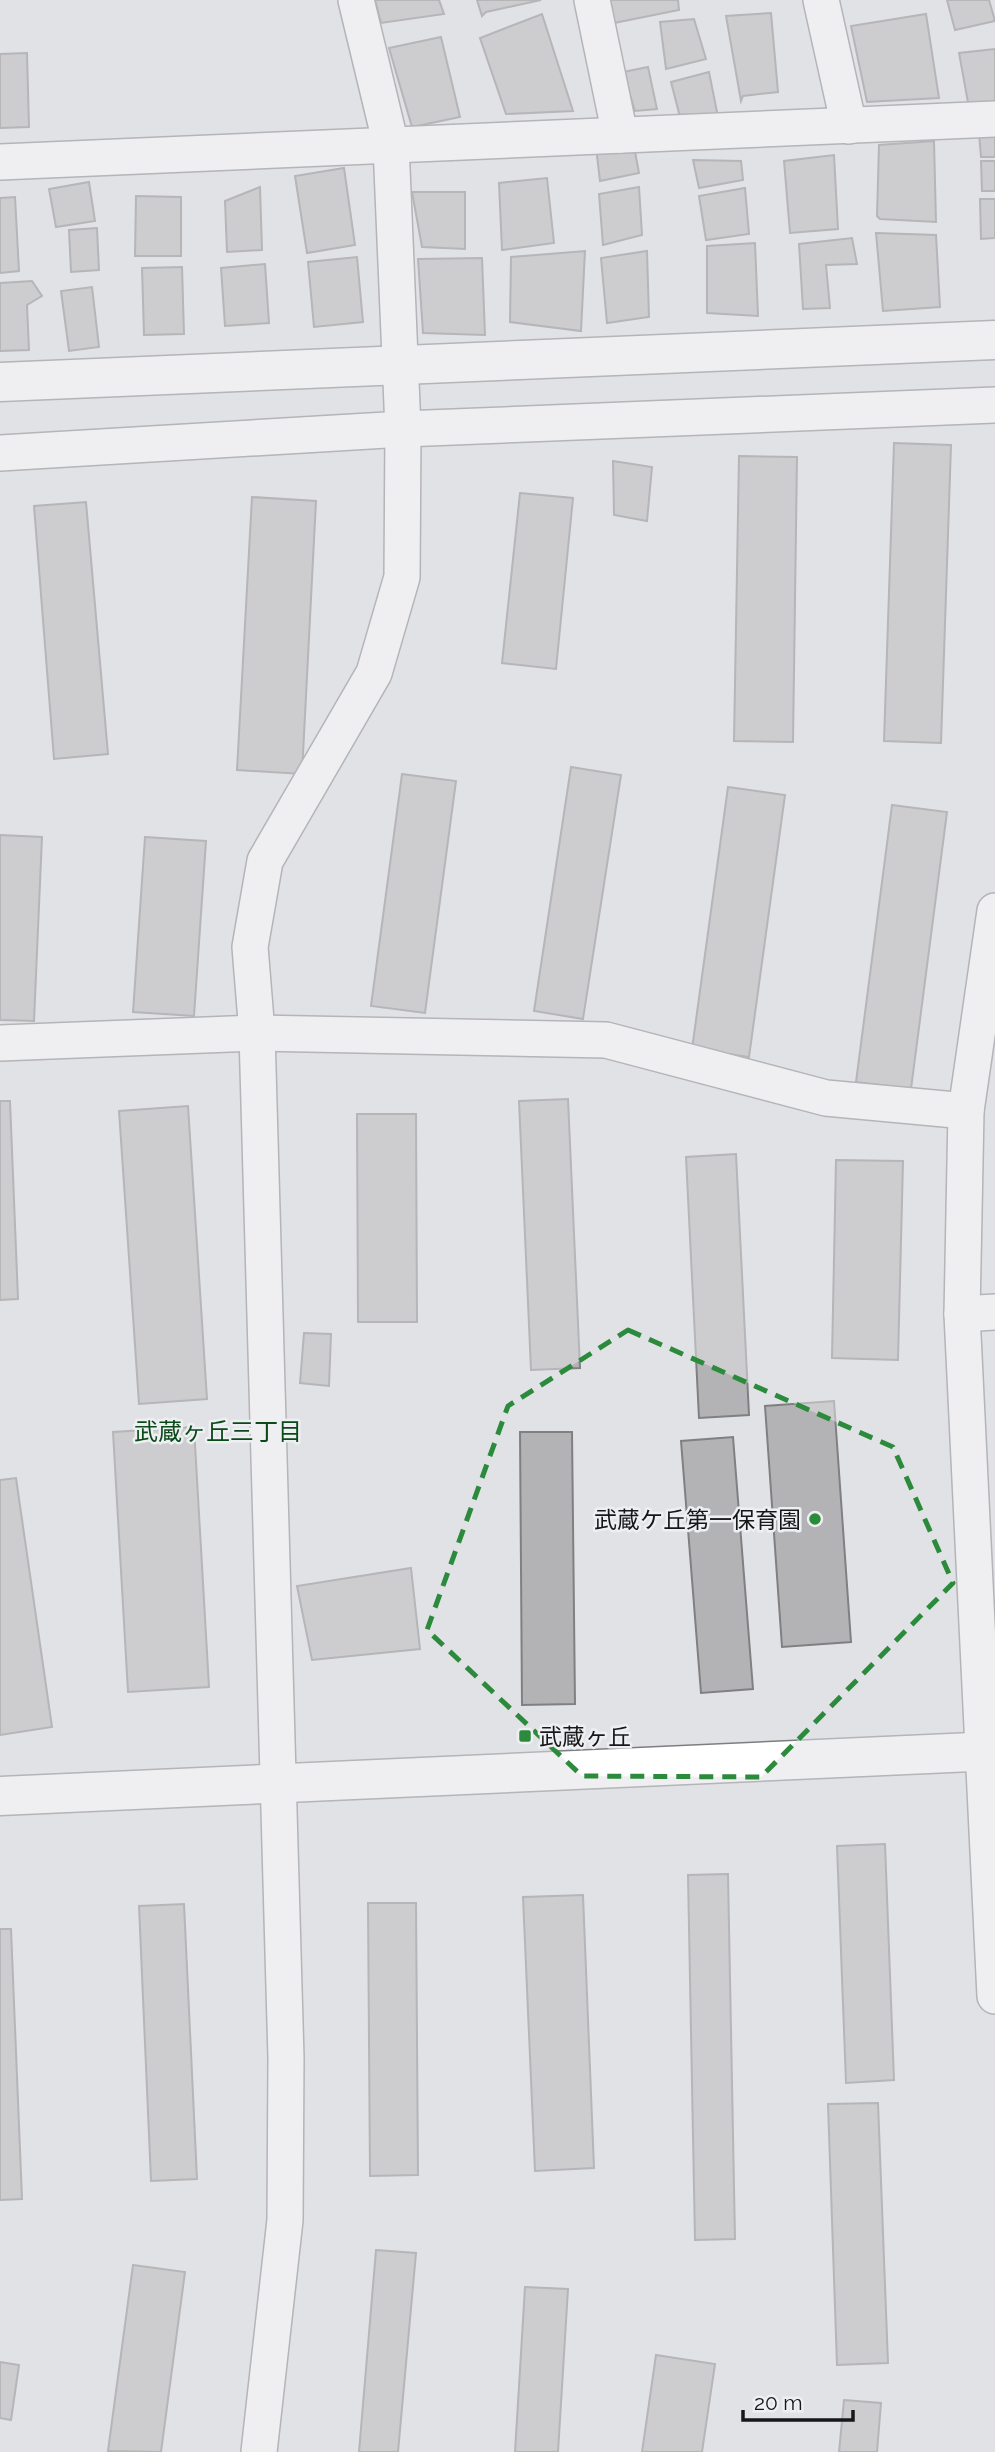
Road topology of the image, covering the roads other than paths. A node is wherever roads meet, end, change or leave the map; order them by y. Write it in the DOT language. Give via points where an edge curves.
graph roads {
  1 [pos="356,0"];
  2 [pos="592,0"];
  3 [pos="821,0"];
  4 [pos="995,119"];
  5 [pos="849,126"];
  6 [pos="620,135"];
  7 [pos="391,145"];
  8 [pos="0,162"];
  9 [pos="995,340"];
  10 [pos="401,366"];
  11 [pos="0,382"];
  12 [pos="995,405"];
  13 [pos="403,429"];
  14 [pos="0,453"];
  15 [pos="995,911"];
  16 [pos="257,1033"];
  17 [pos="0,1043"];
  18 [pos="966,1111"];
  19 [pos="979,1313"];
  20 [pos="988,1751"];
  21 [pos="276,1782"];
  22 [pos="0,1796"];
  23 [pos="995,1996"];
  24 [pos="259,2452"];
  1 -- 7 [label="street"];
  2 -- 6 [label="street"];
  3 -- 5 [label="street"];
  4 -- 5 [label="street"];
  5 -- 6 [label="street"];
  6 -- 7 [label="street"];
  7 -- 8 [label="street"];
  7 -- 10 [label="street"];
  9 -- 10 [label="street"];
  10 -- 11 [label="street"];
  10 -- 13 [label="street"];
  12 -- 13 [label="street"];
  13 -- 14 [label="street"];
  13 -- 16 [label="street" via="402,577 374,673 265,861 250,947"];
  15 -- 18 [label="street"];
  16 -- 17 [label="street"];
  16 -- 18 [label="street" via="606,1040 826,1098"];
  16 -- 21 [label="street"];
  18 -- 19 [label="street"];
  19 -- 20 [label="street"];
  20 -- 21 [label="street"];
  20 -- 23 [label="street"];
  21 -- 22 [label="street"];
  21 -- 24 [label="street" via="286,2058 285,2220"];
}
